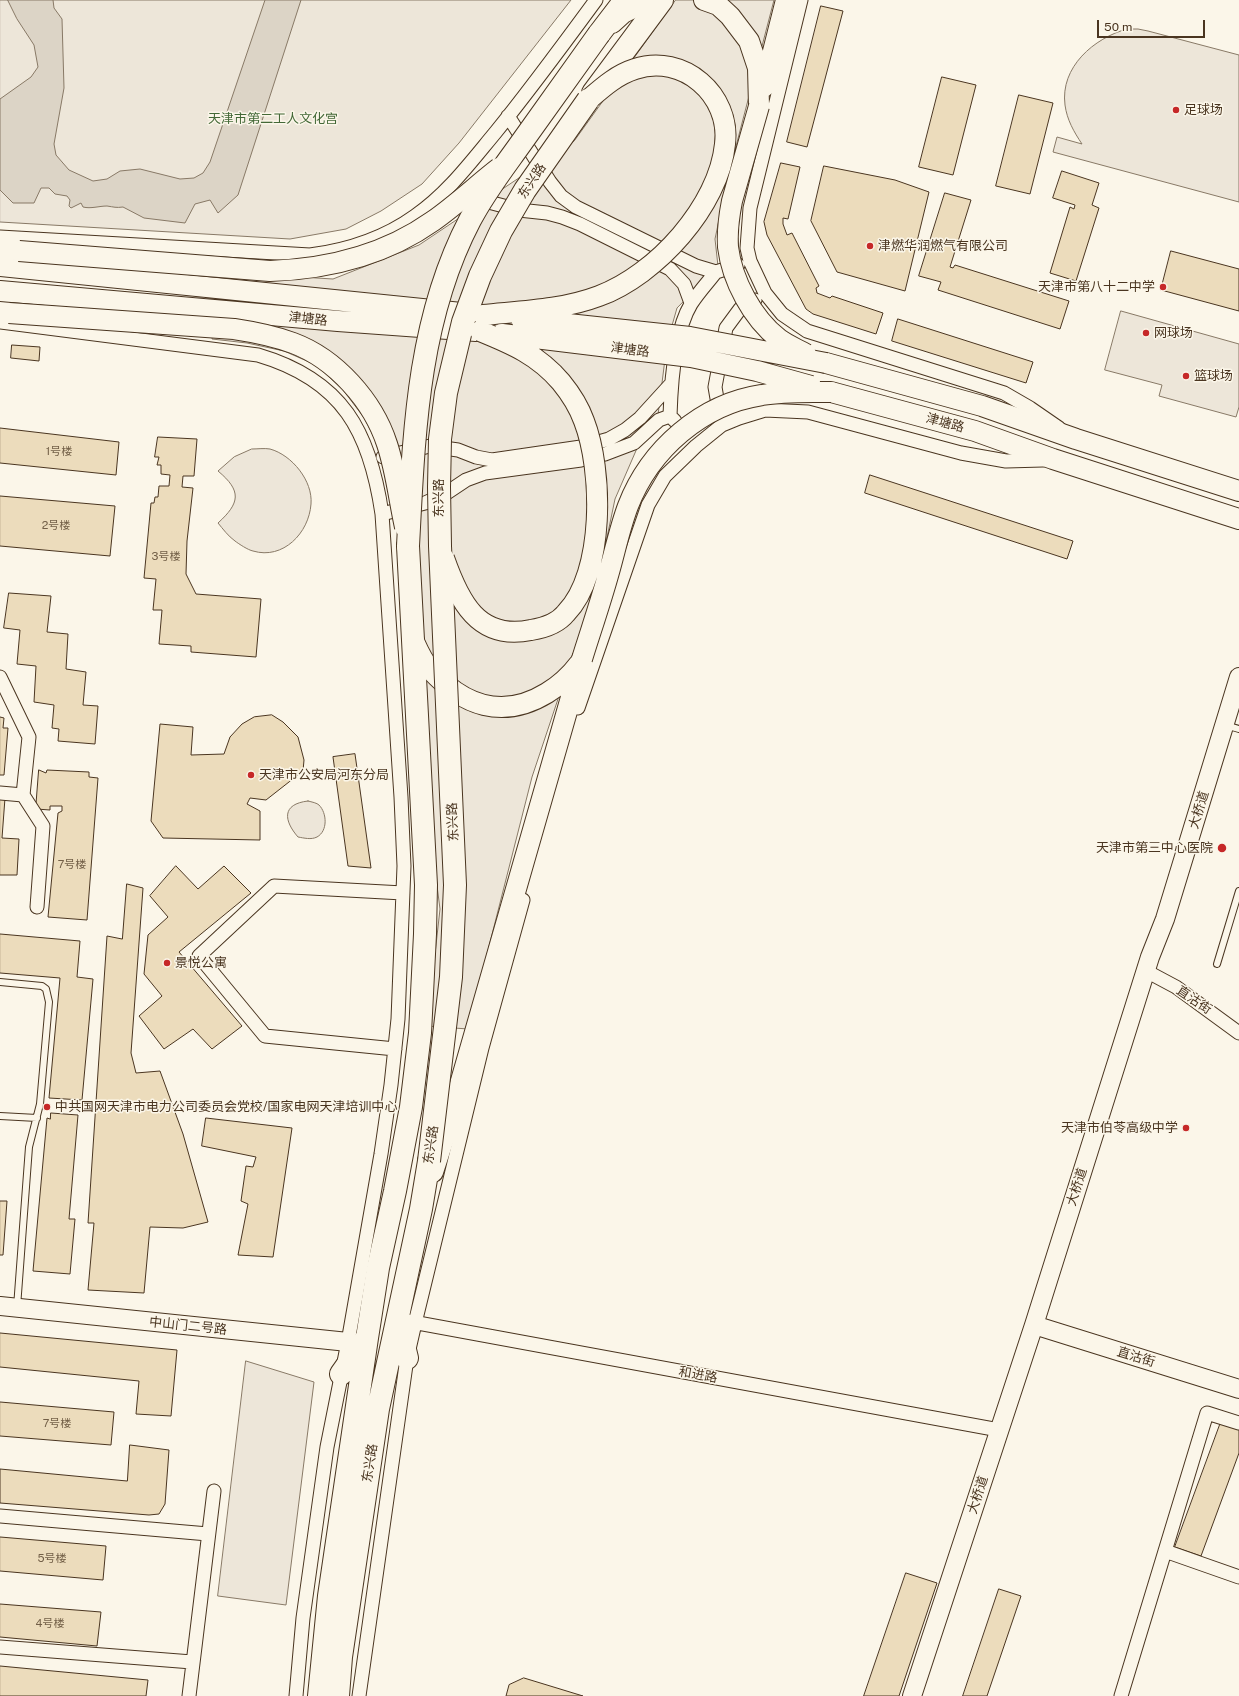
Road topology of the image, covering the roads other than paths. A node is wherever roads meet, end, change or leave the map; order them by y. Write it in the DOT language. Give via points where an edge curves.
graph roads {
  1 [pos="596,0"];
  2 [pos="625,0"];
  3 [pos="649,0"];
  4 [pos="662,0"];
  5 [pos="704,0"];
  6 [pos="786,0"];
  7 [pos="802,0"];
  8 [pos="599,34"];
  9 [pos="588,100"];
  10 [pos="759,106"];
  11 [pos="508,116"];
  12 [pos="510,159"];
  13 [pos="446,191"];
  14 [pos="0,237"];
  15 [pos="10,251"];
  16 [pos="750,261"];
  17 [pos="0,266"];
  18 [pos="716,272"];
  19 [pos="0,291"];
  20 [pos="765,293"];
  21 [pos="691,303"];
  22 [pos="3,316"];
  23 [pos="481,323"];
  24 [pos="826,363"];
  25 [pos="671,384"];
  26 [pos="831,392"];
  27 [pos="670,416"];
  28 [pos="722,425"];
  29 [pos="1076,439"];
  30 [pos="696,446"];
  31 [pos="1053,459"];
  32 [pos="371,460"];
  33 [pos="1239,491"];
  34 [pos="382,514"];
  35 [pos="1239,519"];
  36 [pos="408,546"];
  37 [pos="440,546"];
  38 [pos="582,659"];
  39 [pos="422,668"];
  40 [pos="0,676"];
  41 [pos="1239,677"];
  42 [pos="3,690"];
  43 [pos="1232,727"];
  44 [pos="0,793"];
  45 [pos="23,795"];
  46 [pos="1239,891"];
  47 [pos="403,893"];
  48 [pos="37,907"];
  49 [pos="1217,964"];
  50 [pos="1146,971"];
  51 [pos="0,982"];
  52 [pos="1239,1032"];
  53 [pos="395,1049"];
  54 [pos="0,1116"];
  55 [pos="37,1118"];
  56 [pos="422,1209"];
  57 [pos="0,1300"];
  58 [pos="12,1306"];
  59 [pos="406,1321"];
  60 [pos="1034,1325"];
  61 [pos="359,1342"];
  62 [pos="407,1358"];
  63 [pos="342,1374"];
  64 [pos="1239,1389"];
  65 [pos="1239,1423"];
  66 [pos="999,1430"];
  67 [pos="214,1491"];
  68 [pos="0,1516"];
  69 [pos="208,1534"];
  70 [pos="1165,1551"];
  71 [pos="1239,1577"];
  72 [pos="0,1647"];
  73 [pos="192,1662"];
  74 [pos="1124,1695"];
  75 [pos="189,1696"];
  76 [pos="296,1696"];
  77 [pos="318,1696"];
  78 [pos="338,1696"];
  79 [pos="359,1696"];
  80 [pos="912,1696"];
  1 -- 11 [label="street"];
  2 -- 8 [label="highway, 东兴路"];
  3 -- 8 [label="main road" via="623,13"];
  4 -- 9 [label="highway, 东兴路, bridge"];
  5 -- 10 [label="main road" via="718,5 749,41 758,68"];
  6 -- 10 [label="main road"];
  7 -- 16 [label="street" via="750,208 747,248"];
  8 -- 12 [label="highway, 东兴路, bridge"];
  9 -- 23 [label="main road, bridge" via="620,75 636,68 654,65 671,68 698,79 717,101 725,129 726,143 711,190 673,244 621,286 580,302"];
  9 -- 37 [label="highway, 东兴路, bridge" via="525,190 501,231 480,276 463,322 446,393 440,439"];
  10 -- 24 [label="main road, bridge" via="730,213 728,246 732,264 738,284 766,326 779,339"];
  11 -- 13 [label="street"];
  11 -- 18 [label="street" via="561,196 576,207 696,266"];
  12 -- 15 [label="main road, bridge" via="416,232 368,254 332,265 270,271"];
  12 -- 36 [label="highway, 东兴路, bridge" via="470,220 440,292 431,324 415,426"];
  13 -- 14 [label="street" via="415,216 377,238 358,246 310,255"];
  13 -- 21 [label="street" via="519,210 562,216 580,224 670,269 684,284"];
  16 -- 18 [label="street"];
  16 -- 20 [label="street"];
  17 -- 23 [label="main road, 津塘路"];
  18 -- 21 [label="street"];
  19 -- 23 [label="main road, 津塘路" via="338,321"];
  20 -- 28 [label="street" via="740,309 726,328 715,387"];
  20 -- 29 [label="street" via="782,314 808,331 1004,393"];
  21 -- 25 [label="street" via="682,322"];
  22 -- 32 [label="street" via="258,355 280,362 308,377 341,404 356,424"];
  22 -- 36 [label="main road, bridge" via="234,329 265,334 294,343 314,353 348,381 361,395 377,420 391,458"];
  23 -- 24 [label="main road, 津塘路, bridge" via="690,337"];
  23 -- 26 [label="main road, 津塘路, bridge" via="691,357 757,371"];
  23 -- 37 [label="main road, bridge" via="546,366 562,383 577,406 589,436 595,473 594,551 584,586 566,614 554,623 538,629 513,632 488,626 468,610 454,587"];
  24 -- 29 [label="main road, 津塘路" via="982,406"];
  25 -- 27 [label="street"];
  25 -- 32 [label="street" via="640,418 609,440 581,447 492,460 458,450 430,446"];
  26 -- 31 [label="main road, 津塘路" via="975,431"];
  26 -- 38 [label="main road, bridge" via="762,395 735,402 705,415 683,430 662,452 644,474 628,506"];
  27 -- 30 [label="street"];
  27 -- 34 [label="street" via="659,420 634,443 605,454 581,460 485,473 466,480 425,503"];
  28 -- 30 [label="street"];
  28 -- 31 [label="street" via="765,410 808,412 961,453 1006,461"];
  29 -- 33 [label="main road, 津塘路"];
  30 -- 59 [label="street" via="665,476 648,505 580,700"];
  31 -- 35 [label="main road, 津塘路"];
  32 -- 34 [label="street"];
  34 -- 47 [label="street" via="401,797"];
  36 -- 39 [label="highway, 东兴路" via="412,637"];
  37 -- 56 [label="highway, 东兴路, bridge" via="455,884 451,976"];
  38 -- 39 [label="main road" via="568,677 551,690 529,702 506,707 495,707 466,699"];
  38 -- 56 [label="main road"];
  39 -- 61 [label="highway, 东兴路" via="426,885 420,1033 395,1191"];
  40 -- 42 [label="street"];
  41 -- 43 [label="street, 大桥道"];
  42 -- 45 [label="street" via="29,737"];
  43 -- 50 [label="street, 大桥道"];
  44 -- 45 [label="street"];
  45 -- 48 [label="street" via="43,826"];
  46 -- 49 [label="lane"];
  47 -- 53 [label="street"];
  47 -- 53 [label="street" via="274,886 199,956 265,1036"];
  50 -- 52 [label="street, 直沽街" via="1176,988"];
  50 -- 60 [label="street, 大桥道"];
  51 -- 55 [label="lane" via="42,986 48,995 41,1096"];
  53 -- 61 [label="street"];
  54 -- 55 [label="lane"];
  55 -- 58 [label="lane" via="29,1147"];
  56 -- 59 [label="highway, 东兴路"];
  57 -- 58 [label="street, 中山门二号路"];
  58 -- 61 [label="street, 中山门二号路"];
  59 -- 62 [label="highway"];
  59 -- 66 [label="street, 和进路"];
  59 -- 78 [label="highway, 东兴路" via="378,1409 341,1657"];
  60 -- 64 [label="street, 直沽街"];
  60 -- 66 [label="street, 大桥道"];
  61 -- 63 [label="highway"];
  61 -- 77 [label="highway, 东兴路" via="343,1498"];
  62 -- 79 [label="street"];
  63 -- 76 [label="street" via="327,1447 303,1618"];
  65 -- 70 [label="street" via="1206,1413"];
  66 -- 80 [label="street, 大桥道"];
  67 -- 69 [label="street"];
  68 -- 69 [label="street"];
  69 -- 73 [label="street"];
  70 -- 71 [label="street"];
  70 -- 74 [label="street"];
  72 -- 73 [label="street"];
  73 -- 75 [label="street"];
}
